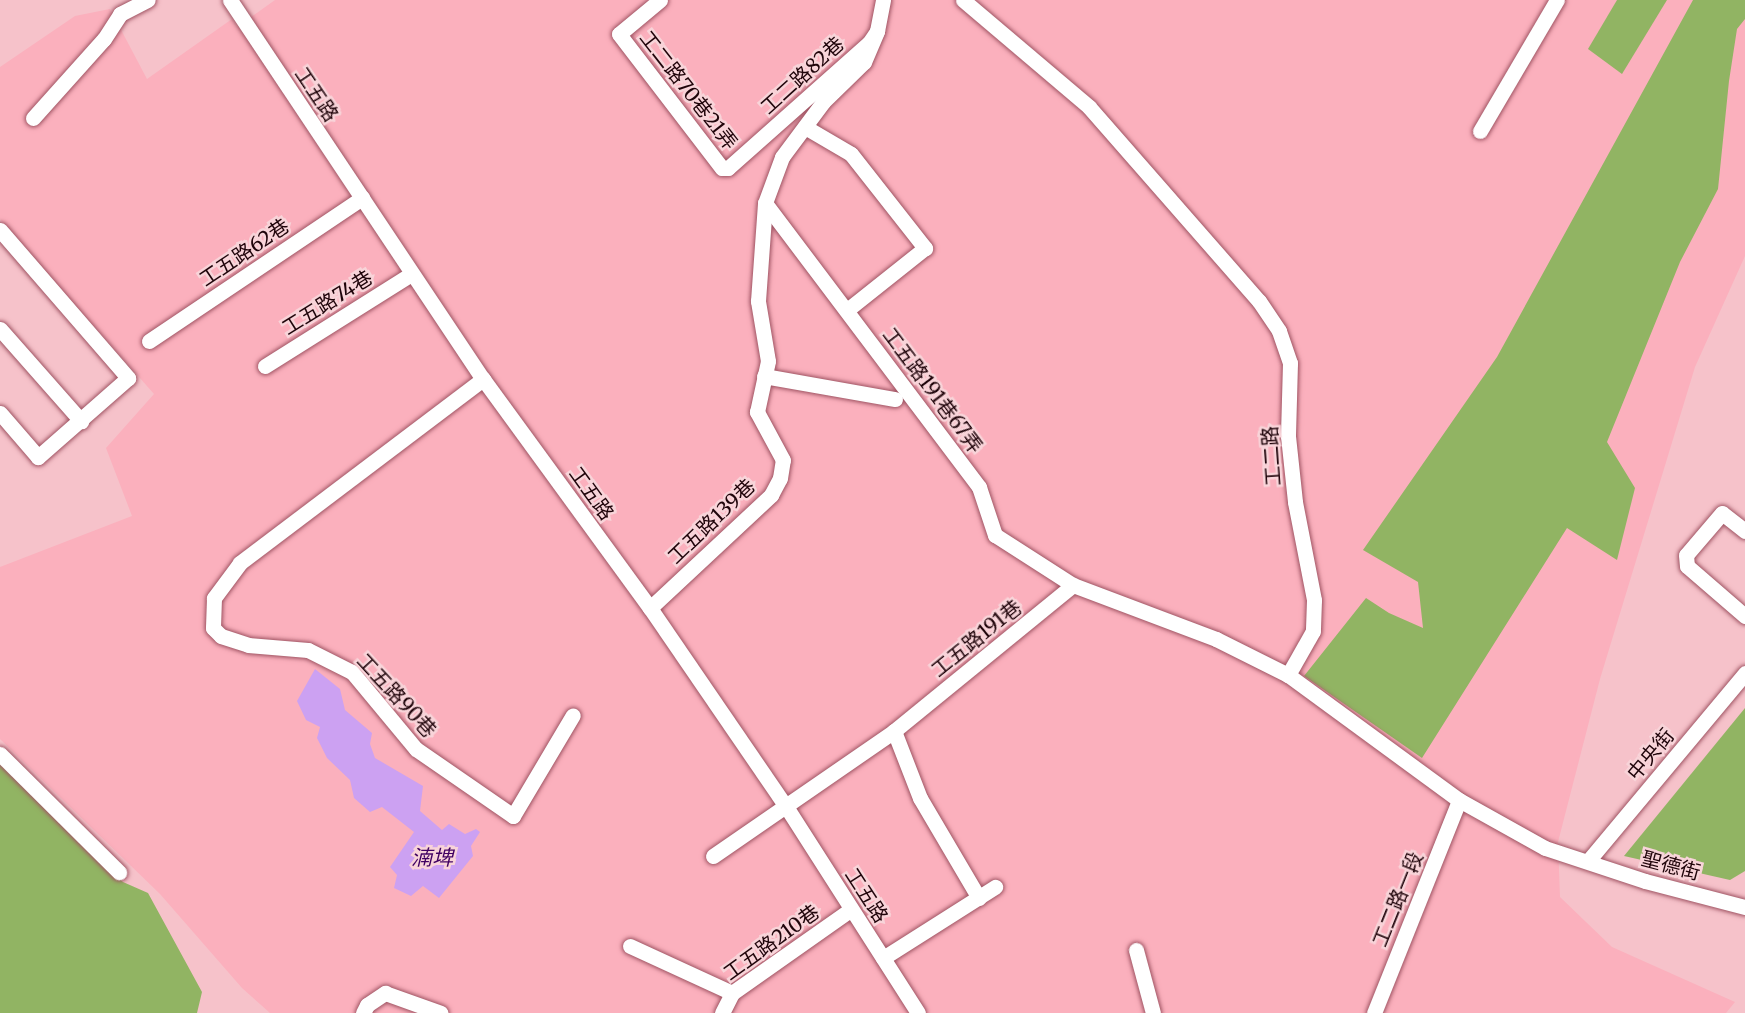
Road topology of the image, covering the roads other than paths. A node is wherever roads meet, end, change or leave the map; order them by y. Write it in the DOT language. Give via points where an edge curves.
graph roads {
  1 [pos="148,0"];
  2 [pos="230,0"];
  3 [pos="660,0"];
  4 [pos="883,0"];
  5 [pos="963,0"];
  6 [pos="1557,0"];
  7 [pos="877,31"];
  8 [pos="33,118"];
  9 [pos="805,127"];
  10 [pos="1480,131"];
  11 [pos="728,168"];
  12 [pos="362,198"];
  13 [pos="765,203"];
  14 [pos="0,230"];
  15 [pos="411,274"];
  16 [pos="848,310"];
  17 [pos="0,329"];
  18 [pos="149,341"];
  19 [pos="265,366"];
  20 [pos="764,376"];
  21 [pos="483,379"];
  22 [pos="895,399"];
  23 [pos="0,413"];
  24 [pos="81,420"];
  25 [pos="1745,531"];
  26 [pos="1073,585"];
  27 [pos="650,609"];
  28 [pos="1745,616"];
  29 [pos="1745,673"];
  30 [pos="1288,675"];
  31 [pos="573,715"];
  32 [pos="894,731"];
  33 [pos="0,754"];
  34 [pos="1459,800"];
  35 [pos="786,808"];
  36 [pos="713,856"];
  37 [pos="1588,861"];
  38 [pos="119,872"];
  39 [pos="994,888"];
  40 [pos="979,898"];
  41 [pos="1745,906"];
  42 [pos="850,910"];
  43 [pos="630,946"];
  44 [pos="1136,950"];
  45 [pos="883,958"];
  46 [pos="732,993"];
  47 [pos="363,1013"];
  48 [pos="441,1013"];
  49 [pos="722,1013"];
  50 [pos="918,1013"];
  51 [pos="1153,1013"];
  52 [pos="1374,1013"];
  1 -- 8 [label="street" via="120,14 104,39"];
  2 -- 12 [label="street, 工五路"];
  3 -- 11 [label="street, 工二路70巷21弄" via="620,34 722,168"];
  4 -- 7 [label="street"];
  5 -- 30 [label="street, 工二路" via="1089,107 1259,301 1279,331 1290,363 1288,436 1295,502 1314,600 1313,631"];
  6 -- 10 [label="street"];
  7 -- 9 [label="street, 工五路139巷" via="864,62 823,102"];
  7 -- 11 [label="street, 工二路82巷"];
  9 -- 13 [label="street, 工五路139巷" via="782,157"];
  9 -- 16 [label="street" via="851,154 925,248"];
  12 -- 15 [label="street, 工五路"];
  12 -- 18 [label="street, 工五路62巷"];
  13 -- 16 [label="street, 工五路191巷67弄"];
  13 -- 20 [label="street, 工五路139巷" via="758,290 768,361"];
  14 -- 24 [label="street" via="128,378"];
  15 -- 19 [label="street, 工五路74巷"];
  15 -- 21 [label="street, 工五路"];
  16 -- 26 [label="street, 工五路191巷67弄" via="979,487 995,535"];
  17 -- 24 [label="street"];
  20 -- 22 [label="street"];
  20 -- 27 [label="street, 工五路139巷" via="757,412 783,460 780,478 771,495"];
  21 -- 27 [label="street, 工五路"];
  21 -- 31 [label="street, 工五路90巷" via="240,563 214,598 213,628 221,636 248,645 308,650 352,672 416,749 513,816"];
  23 -- 24 [label="street" via="38,457"];
  25 -- 28 [label="street" via="1722,513 1686,555 1687,566"];
  26 -- 30 [label="street" via="1216,639"];
  26 -- 32 [label="street, 工五路191巷"];
  27 -- 35 [label="street, 工五路"];
  29 -- 37 [label="street, 中央街"];
  30 -- 34 [label="street"];
  32 -- 35 [label="street, 工五路191巷"];
  32 -- 40 [label="street" via="920,798"];
  33 -- 38 [label="street"];
  34 -- 37 [label="street" via="1545,848"];
  34 -- 52 [label="street, 工二路一段"];
  35 -- 36 [label="street, 工五路191巷"];
  35 -- 42 [label="street, 工五路"];
  37 -- 41 [label="street, 聖德街"];
  39 -- 40 [label="street"];
  40 -- 45 [label="street"];
  42 -- 45 [label="street, 工五路"];
  42 -- 46 [label="street, 工五路210巷"];
  43 -- 46 [label="street"];
  44 -- 51 [label="street"];
  45 -- 50 [label="street, 工五路"];
  46 -- 49 [label="street, 工五路210巷"];
  47 -- 48 [label="street" via="367,1005 385,993"];
}
